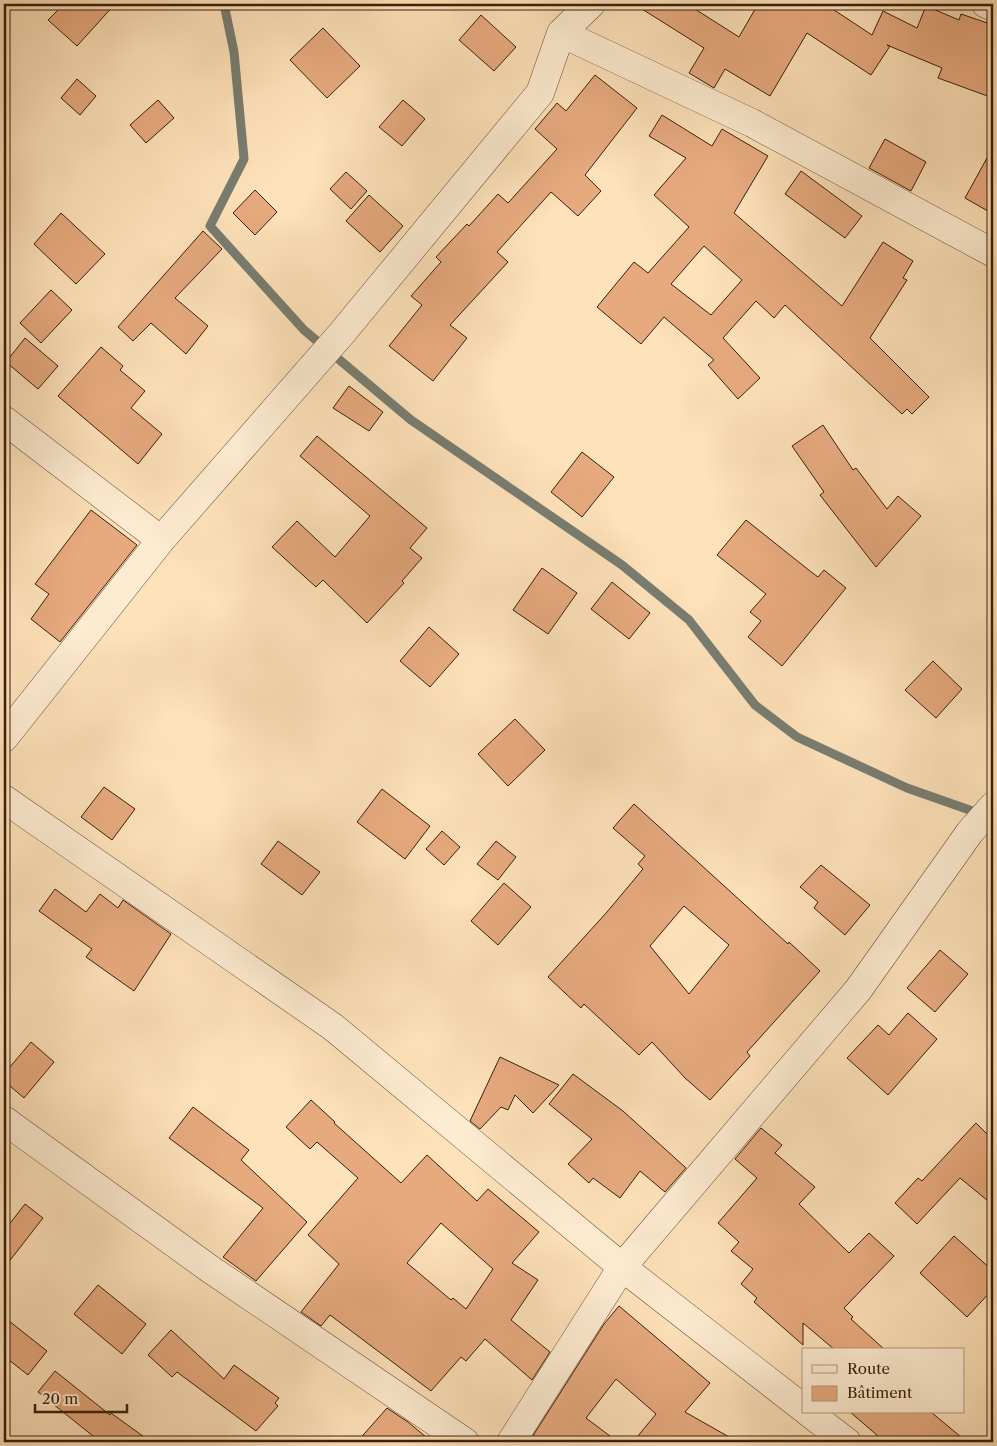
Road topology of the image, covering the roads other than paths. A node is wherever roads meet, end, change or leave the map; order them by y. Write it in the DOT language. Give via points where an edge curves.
graph roads {
  1 [pos="591,4"];
  2 [pos="986,4"];
  3 [pos="993,7"];
  4 [pos="561,33"];
  5 [pos="993,253"];
  6 [pos="4,420"];
  7 [pos="161,540"];
  8 [pos="4,738"];
  9 [pos="4,799"];
  10 [pos="993,806"];
  11 [pos="4,1120"];
  12 [pos="622,1267"];
  13 [pos="802,1407"];
  14 [pos="811,1414"];
  15 [pos="465,1442"];
  16 [pos="511,1442"];
  17 [pos="847,1442"];
  1 -- 4 [label="street"];
  2 -- 3 [label="street"];
  4 -- 5 [label="street" via="752,123"];
  4 -- 7 [label="street" via="540,93 342,333"];
  6 -- 7 [label="street"];
  7 -- 8 [label="street"];
  9 -- 12 [label="street" via="333,1028"];
  10 -- 12 [label="street" via="970,832 858,990"];
  11 -- 15 [label="street" via="210,1269"];
  12 -- 13 [label="street"];
  12 -- 16 [label="street"];
  14 -- 17 [label="street"];
}
